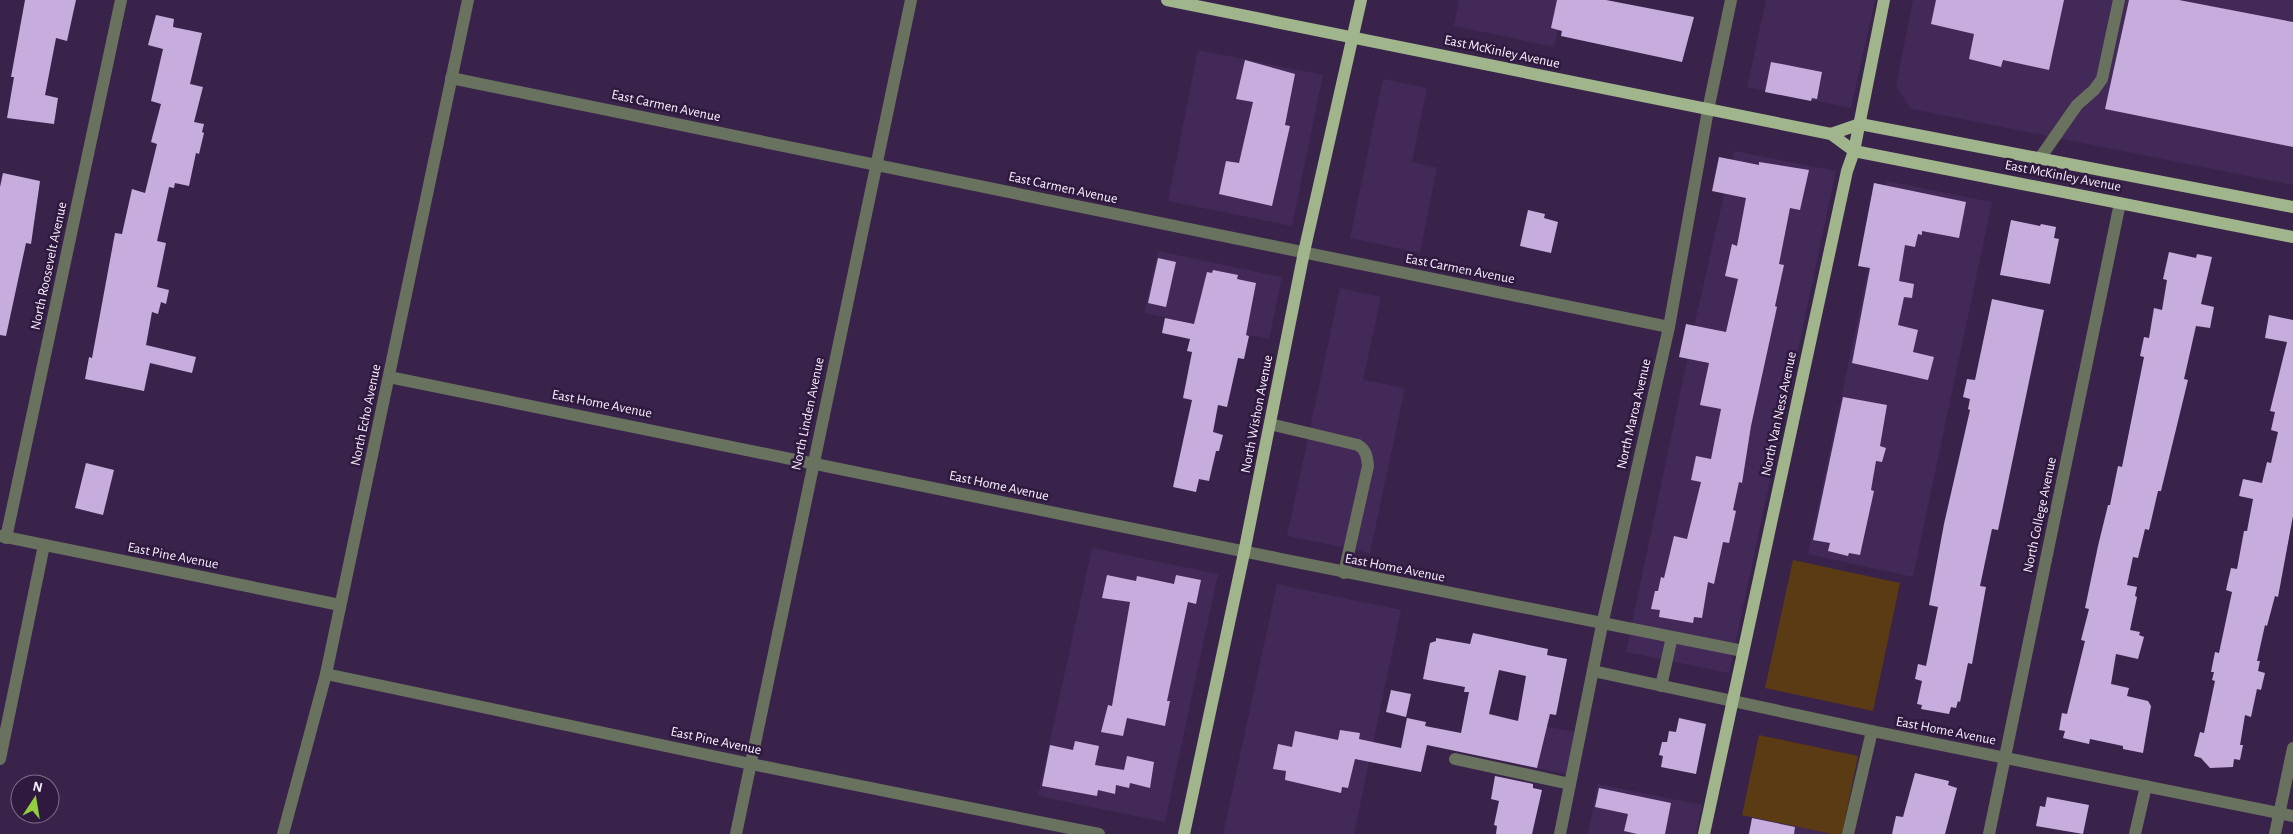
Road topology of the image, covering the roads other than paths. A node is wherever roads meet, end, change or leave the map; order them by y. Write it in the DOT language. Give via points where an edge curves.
graph roads {
  1 [pos="121,0"];
  2 [pos="468,0"];
  3 [pos="911,0"];
  4 [pos="1167,0"];
  5 [pos="1361,0"];
  6 [pos="1731,0"];
  7 [pos="1884,0"];
  8 [pos="2119,0"];
  9 [pos="1353,37"];
  10 [pos="451,78"];
  11 [pos="1708,110"];
  12 [pos="1860,124"];
  13 [pos="1831,134"];
  14 [pos="1854,151"];
  15 [pos="2040,158"];
  16 [pos="876,165"];
  17 [pos="2120,202"];
  18 [pos="2293,207"];
  19 [pos="2293,238"];
  20 [pos="1304,252"];
  21 [pos="1669,327"];
  22 [pos="389,377"];
  23 [pos="1270,424"];
  24 [pos="813,462"];
  25 [pos="3,537"];
  26 [pos="44,545"];
  27 [pos="1244,553"];
  28 [pos="1344,573"];
  29 [pos="340,605"];
  30 [pos="1602,625"];
  31 [pos="1672,638"];
  32 [pos="1743,651"];
  33 [pos="1593,671"];
  34 [pos="326,674"];
  35 [pos="1661,686"];
  36 [pos="1732,701"];
  37 [pos="1872,731"];
  38 [pos="2293,748"];
  39 [pos="2005,758"];
  40 [pos="0,759"];
  41 [pos="1456,759"];
  42 [pos="751,764"];
  43 [pos="1570,784"];
  44 [pos="2146,786"];
  45 [pos="2279,813"];
  46 [pos="2293,816"];
  47 [pos="284,834"];
  48 [pos="736,834"];
  49 [pos="1099,834"];
  50 [pos="1184,834"];
  51 [pos="1560,834"];
  52 [pos="1704,834"];
  53 [pos="1848,834"];
  54 [pos="1989,834"];
  55 [pos="2135,834"];
  56 [pos="2275,834"];
  1 -- 25 [label="street, North Roosevelt Avenue"];
  2 -- 10 [label="street, North Echo Avenue"];
  3 -- 16 [label="street, North Linden Avenue"];
  4 -- 9 [label="main road, East McKinley Avenue"];
  5 -- 9 [label="main road, North Wishon Avenue"];
  6 -- 11 [label="street, North Maroa Avenue"];
  7 -- 12 [label="main road, North Van Ness Avenue"];
  8 -- 15 [label="street" via="2102,79 2077,105"];
  9 -- 11 [label="main road, East McKinley Avenue"];
  9 -- 20 [label="main road, North Wishon Avenue"];
  10 -- 16 [label="street, East Carmen Avenue"];
  10 -- 22 [label="street, North Echo Avenue"];
  11 -- 13 [label="main road, East McKinley Avenue"];
  11 -- 21 [label="street, North Maroa Avenue"];
  12 -- 13 [label="main road, East McKinley Avenue"];
  12 -- 14 [label="main road, North Van Ness Avenue"];
  12 -- 15 [label="main road, East McKinley Avenue"];
  13 -- 14 [label="main road, East McKinley Avenue"];
  14 -- 17 [label="main road, East McKinley Avenue"];
  14 -- 32 [label="main road, North Van Ness Avenue"];
  15 -- 18 [label="main road, East McKinley Avenue"];
  16 -- 20 [label="street, East Carmen Avenue"];
  16 -- 24 [label="street, North Linden Avenue"];
  17 -- 19 [label="main road, East McKinley Avenue"];
  17 -- 39 [label="street, North College Avenue"];
  20 -- 21 [label="street, East Carmen Avenue"];
  20 -- 23 [label="main road, North Wishon Avenue"];
  21 -- 30 [label="street, North Maroa Avenue"];
  22 -- 24 [label="street, East Home Avenue"];
  22 -- 29 [label="street, North Echo Avenue"];
  23 -- 27 [label="main road, North Wishon Avenue"];
  23 -- 28 [label="street" via="1358,445 1367,455 1368,466"];
  24 -- 27 [label="street, East Home Avenue"];
  24 -- 42 [label="street, North Linden Avenue"];
  25 -- 26 [label="street, East Pine Avenue"];
  26 -- 29 [label="street, East Pine Avenue"];
  26 -- 40 [label="street"];
  27 -- 28 [label="street, East Home Avenue"];
  27 -- 50 [label="main road, North Wishon Avenue"];
  28 -- 30 [label="street, East Home Avenue"];
  29 -- 34 [label="street, North Echo Avenue"];
  30 -- 31 [label="street, East Home Avenue"];
  30 -- 33 [label="street, North Maroa Avenue"];
  31 -- 32 [label="street, East Home Avenue"];
  31 -- 35 [label="street"];
  32 -- 36 [label="main road, North Van Ness Avenue"];
  33 -- 35 [label="street, East Home Avenue"];
  33 -- 43 [label="street, North Maroa Avenue"];
  34 -- 42 [label="street, East Pine Avenue"];
  34 -- 47 [label="street, North Echo Avenue"];
  35 -- 36 [label="street, East Home Avenue"];
  36 -- 37 [label="street, East Home Avenue"];
  36 -- 52 [label="main road, North Van Ness Avenue"];
  37 -- 39 [label="street, East Home Avenue"];
  37 -- 53 [label="street"];
  38 -- 45 [label="street"];
  39 -- 44 [label="street, East Home Avenue"];
  39 -- 54 [label="street, North College Avenue"];
  41 -- 43 [label="street"];
  42 -- 48 [label="street, North Linden Avenue"];
  42 -- 49 [label="street, East Pine Avenue"];
  43 -- 51 [label="street, North Maroa Avenue"];
  44 -- 45 [label="street, East Home Avenue"];
  44 -- 55 [label="street"];
  45 -- 46 [label="street, East Home Avenue"];
  45 -- 56 [label="street"];
}
